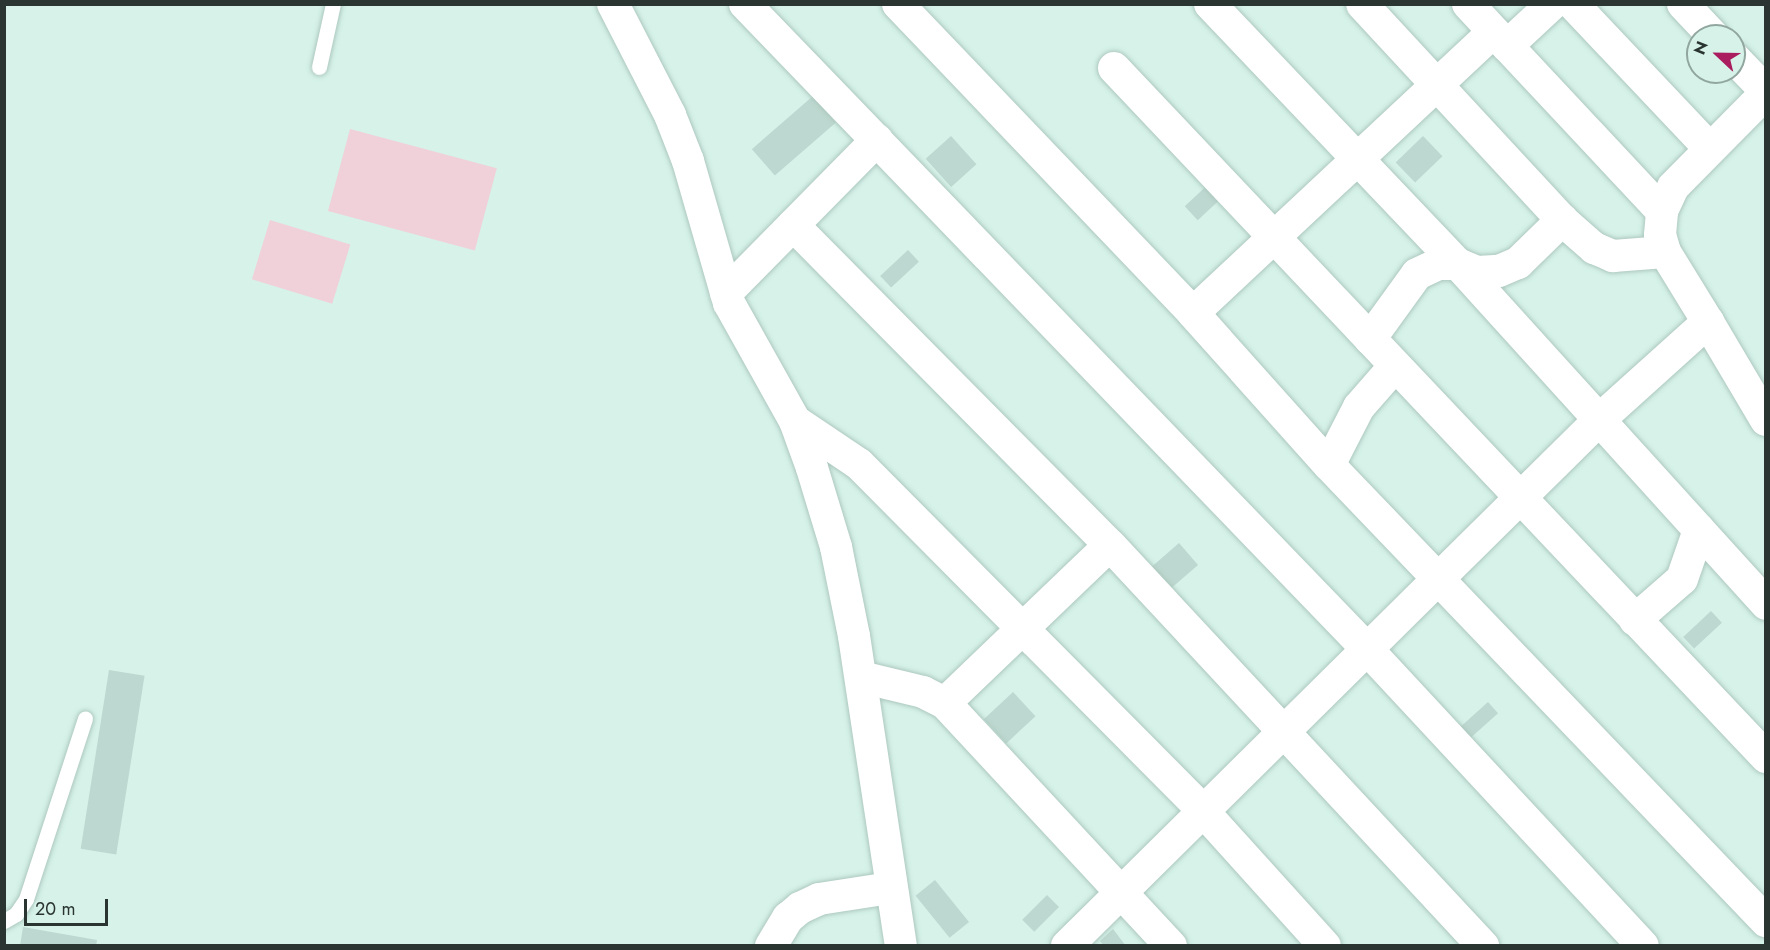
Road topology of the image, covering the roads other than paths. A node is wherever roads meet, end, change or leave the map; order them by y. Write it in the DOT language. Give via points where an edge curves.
graph roads {
  1 [pos="333,4"];
  2 [pos="613,4"];
  3 [pos="745,4"];
  4 [pos="898,4"];
  5 [pos="1210,4"];
  6 [pos="1362,4"];
  7 [pos="1468,4"];
  8 [pos="1552,4"];
  9 [pos="1574,4"];
  10 [pos="1683,4"];
  11 [pos="1702,24"];
  12 [pos="1500,39"];
  13 [pos="318,67"];
  14 [pos="1114,68"];
  15 [pos="1746,71"];
  16 [pos="1438,84"];
  17 [pos="1766,92"];
  18 [pos="877,141"];
  19 [pos="1710,149"];
  20 [pos="1359,158"];
  21 [pos="1662,211"];
  22 [pos="1562,220"];
  23 [pos="793,225"];
  24 [pos="1273,238"];
  25 [pos="1665,252"];
  26 [pos="1458,264"];
  27 [pos="726,293"];
  28 [pos="1193,313"];
  29 [pos="1708,322"];
  30 [pos="1370,339"];
  31 [pos="1394,367"];
  32 [pos="1599,420"];
  33 [pos="1766,420"];
  34 [pos="795,421"];
  35 [pos="1329,465"];
  36 [pos="1520,498"];
  37 [pos="1699,530"];
  38 [pos="1110,545"];
  39 [pos="1440,577"];
  40 [pos="1766,603"];
  41 [pos="1635,620"];
  42 [pos="1022,629"];
  43 [pos="1367,649"];
  44 [pos="861,677"];
  45 [pos="945,703"];
  46 [pos="85,718"];
  47 [pos="1286,730"];
  48 [pos="1766,757"];
  49 [pos="1203,811"];
  50 [pos="890,888"];
  51 [pos="1121,892"];
  52 [pos="4,921"];
  53 [pos="1766,921"];
  54 [pos="771,945"];
  55 [pos="901,945"];
  56 [pos="1067,945"];
  57 [pos="1171,945"];
  58 [pos="1325,945"];
  59 [pos="1484,945"];
  60 [pos="1643,945"];
  1 -- 13 [label="lane"];
  2 -- 27 [label="street" via="674,124"];
  3 -- 18 [label="street"];
  4 -- 28 [label="street"];
  5 -- 20 [label="street"];
  6 -- 16 [label="street"];
  7 -- 12 [label="street"];
  8 -- 12 [label="street"];
  9 -- 19 [label="street"];
  10 -- 11 [label="street"];
  12 -- 16 [label="street"];
  12 -- 21 [label="street"];
  14 -- 24 [label="street"];
  15 -- 17 [label="street"];
  16 -- 20 [label="street"];
  16 -- 22 [label="street"];
  17 -- 19 [label="street"];
  18 -- 23 [label="street"];
  18 -- 43 [label="street"];
  19 -- 21 [label="street" via="1673,187"];
  20 -- 24 [label="street"];
  20 -- 26 [label="street"];
  21 -- 25 [label="street" via="1660,235"];
  22 -- 25 [label="street" via="1594,248 1613,256"];
  22 -- 26 [label="street" via="1518,262 1499,271 1477,272"];
  23 -- 27 [label="street"];
  23 -- 38 [label="street"];
  24 -- 28 [label="street"];
  24 -- 30 [label="street"];
  25 -- 29 [label="street"];
  26 -- 30 [label="street" via="1438,264 1417,274"];
  26 -- 32 [label="street"];
  27 -- 34 [label="street"];
  28 -- 35 [label="street"];
  29 -- 32 [label="street"];
  29 -- 33 [label="street"];
  30 -- 31 [label="street"];
  31 -- 35 [label="street" via="1359,407"];
  31 -- 36 [label="street"];
  32 -- 36 [label="street"];
  32 -- 37 [label="street"];
  34 -- 42 [label="street" via="859,464"];
  34 -- 44 [label="street" via="836,547"];
  35 -- 39 [label="street"];
  36 -- 39 [label="street"];
  36 -- 41 [label="street"];
  37 -- 40 [label="street"];
  37 -- 41 [label="street" via="1682,579"];
  38 -- 42 [label="street"];
  38 -- 47 [label="street"];
  39 -- 43 [label="street"];
  39 -- 53 [label="street"];
  41 -- 48 [label="street"];
  42 -- 45 [label="street"];
  42 -- 49 [label="street"];
  43 -- 47 [label="street"];
  43 -- 60 [label="street"];
  44 -- 45 [label="street" via="923,692"];
  44 -- 50 [label="street"];
  45 -- 51 [label="street"];
  46 -- 52 [label="lane" via="26,899 16,914"];
  47 -- 49 [label="street"];
  47 -- 59 [label="street"];
  49 -- 51 [label="street"];
  49 -- 58 [label="street"];
  50 -- 54 [label="street" via="819,899 800,908 788,918"];
  50 -- 55 [label="street"];
  51 -- 56 [label="street"];
  51 -- 57 [label="street"];
}
